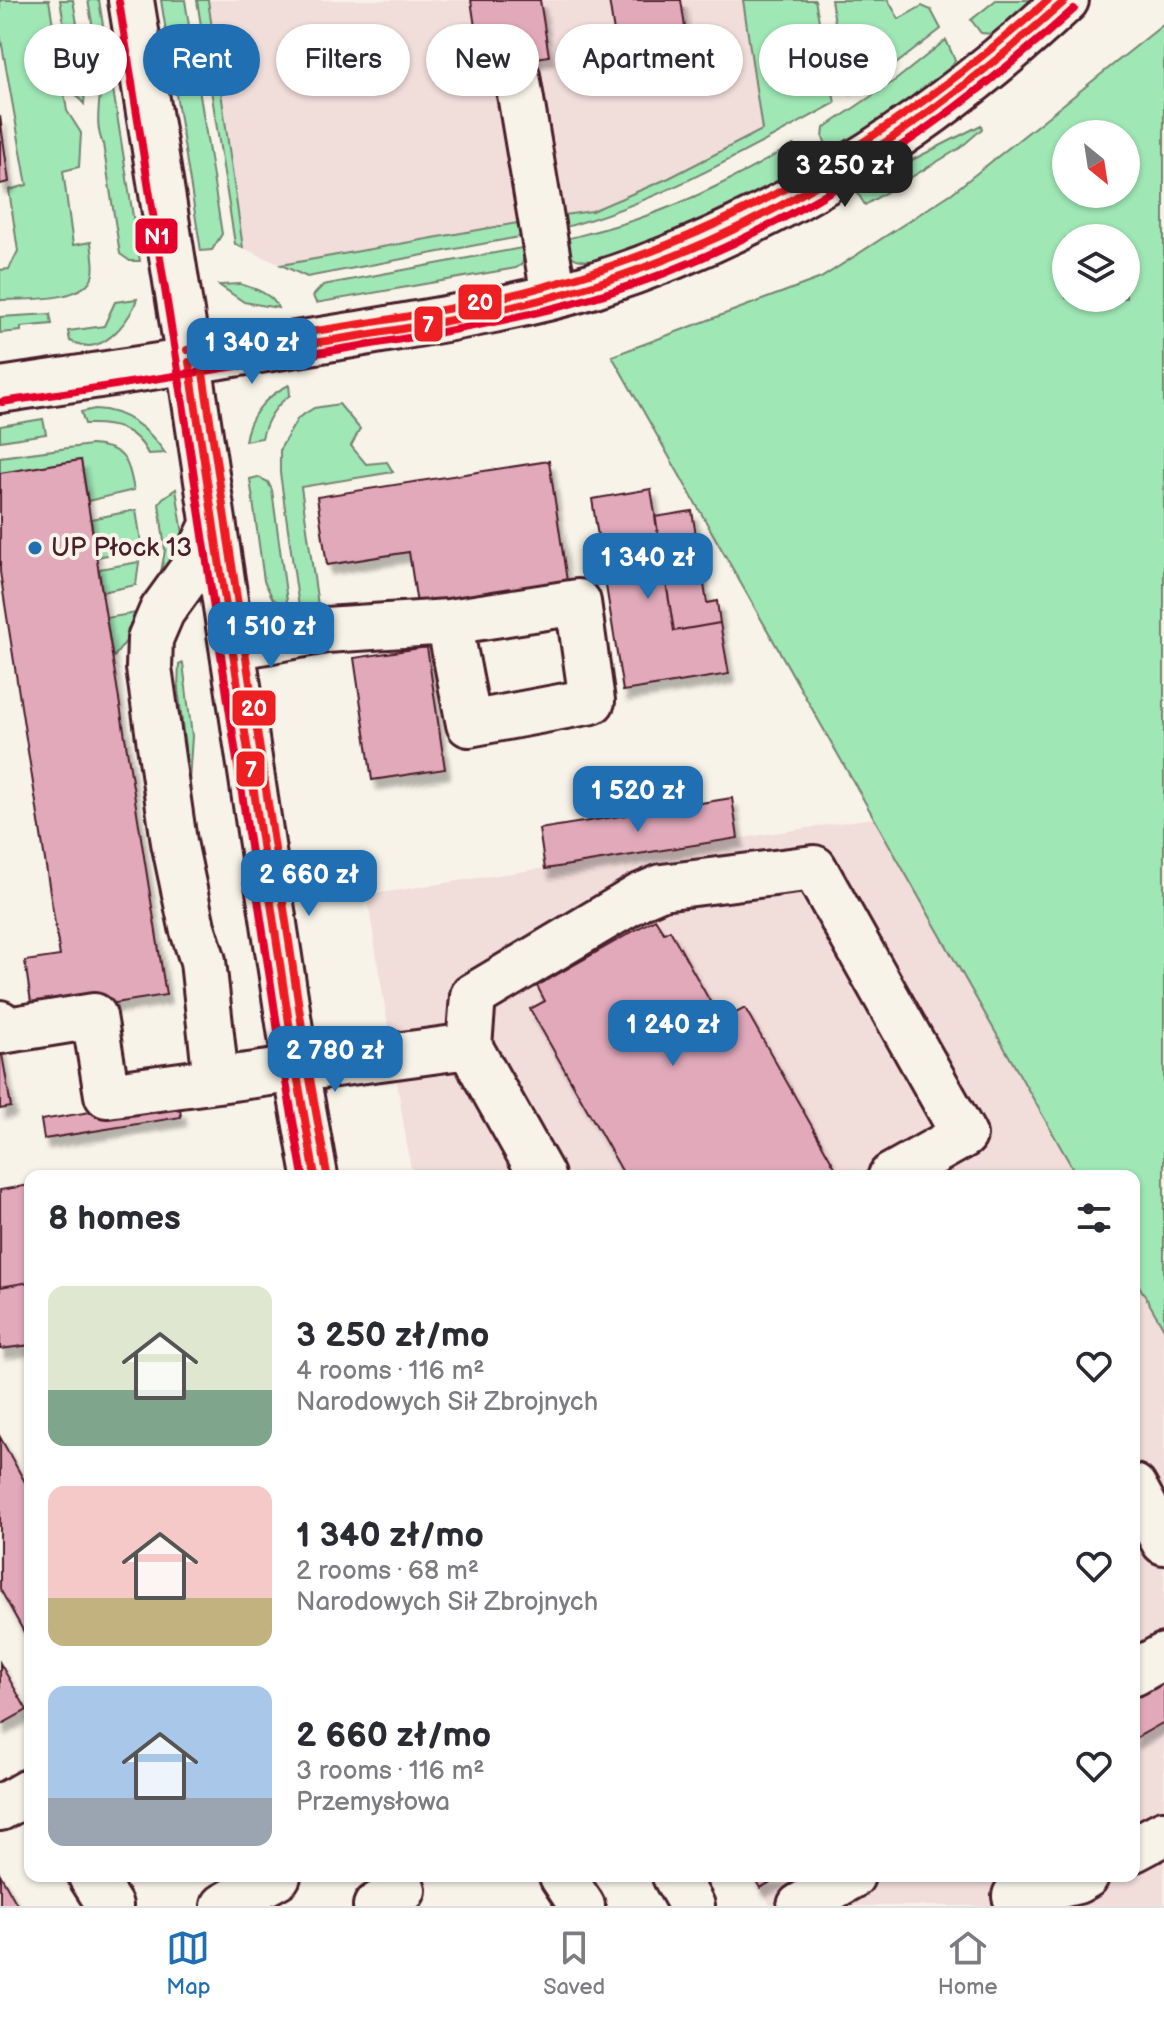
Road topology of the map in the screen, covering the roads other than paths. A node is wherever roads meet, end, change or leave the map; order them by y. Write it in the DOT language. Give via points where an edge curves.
graph roads {
  1 [pos="131,0"];
  2 [pos="1066,0"];
  3 [pos="520,96"];
  4 [pos="554,296"];
  5 [pos="189,362"];
  6 [pos="0,390"];
  7 [pos="213,525"];
  8 [pos="449,622"];
  9 [pos="233,647"];
  10 [pos="0,1023"];
  11 [pos="469,1046"];
  12 [pos="296,1069"];
  13 [pos="216,1080"];
  14 [pos="934,1165"];
  15 [pos="314,1170"];
  16 [pos="539,1170"];
  17 [pos="914,1170"];
  18 [pos="1140,1498"];
  19 [pos="1164,1542"];
  20 [pos="1164,1656"];
  21 [pos="1140,1670"];
  22 [pos="24,1794"];
  23 [pos="0,1808"];
  24 [pos="1164,1833"];
  25 [pos="1140,1846"];
  26 [pos="95,1882"];
  27 [pos="267,1882"];
  28 [pos="400,1882"];
  29 [pos="566,1882"];
  30 [pos="593,1882"];
  31 [pos="678,1882"];
  32 [pos="842,1882"];
  33 [pos="1071,1882"];
  34 [pos="1005,1893"];
  35 [pos="110,1906"];
  36 [pos="224,1906"];
  37 [pos="376,1906"];
  38 [pos="582,1906"];
  39 [pos="602,1906"];
  40 [pos="692,1906"];
  41 [pos="800,1906"];
  1 -- 5 [label="street"];
  2 -- 4 [label="street" via="944,104 820,185 702,244"];
  3 -- 4 [label="street"];
  4 -- 5 [label="street"];
  5 -- 6 [label="street"];
  5 -- 7 [label="street"];
  7 -- 9 [label="street"];
  7 -- 13 [label="street" via="191,571 162,611 150,639 149,668 172,826 203,961"];
  8 -- 9 [label="street" via="326,630"];
  9 -- 12 [label="street"];
  10 -- 13 [label="street" via="1,1031 94,1016 107,1095"];
  11 -- 12 [label="street"];
  11 -- 14 [label="street" via="473,996 641,896 685,882 814,868 964,1135"];
  11 -- 16 [label="street"];
  12 -- 13 [label="street"];
  12 -- 15 [label="street"];
  14 -- 17 [label="street"];
  18 -- 19 [label="street"];
  20 -- 21 [label="street"];
  22 -- 23 [label="street"];
  24 -- 25 [label="street"];
  26 -- 35 [label="street"];
  27 -- 36 [label="street"];
  28 -- 37 [label="street" via="403,1890"];
  29 -- 38 [label="street"];
  30 -- 39 [label="street"];
  31 -- 40 [label="street"];
  32 -- 41 [label="street"];
  33 -- 34 [label="street"];
}
